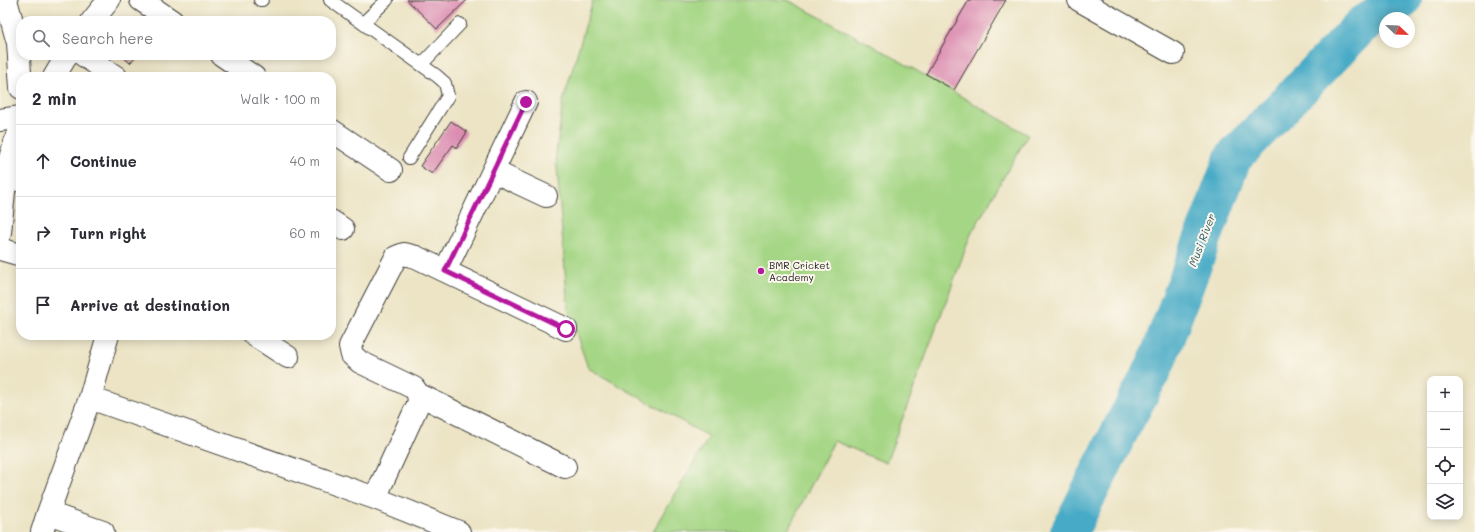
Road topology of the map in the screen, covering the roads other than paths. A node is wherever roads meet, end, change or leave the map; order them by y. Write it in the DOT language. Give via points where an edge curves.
graph roads {
  1 [pos="6,0"];
  2 [pos="109,0"];
  3 [pos="141,0"];
  4 [pos="330,0"];
  5 [pos="387,0"];
  6 [pos="1080,0"];
  7 [pos="96,16"];
  8 [pos="165,16"];
  9 [pos="363,23"];
  10 [pos="460,24"];
  11 [pos="9,44"];
  12 [pos="1174,53"];
  13 [pos="64,60"];
  14 [pos="90,60"];
  15 [pos="229,60"];
  16 [pos="421,64"];
  17 [pos="17,72"];
  18 [pos="57,72"];
  19 [pos="108,72"];
  20 [pos="247,72"];
  21 [pos="526,102"];
  22 [pos="16,117"];
  23 [pos="0,120"];
  24 [pos="336,133"];
  25 [pos="409,158"];
  26 [pos="16,161"];
  27 [pos="16,166"];
  28 [pos="391,170"];
  29 [pos="493,171"];
  30 [pos="14,176"];
  31 [pos="546,196"];
  32 [pos="0,233"];
  33 [pos="0,249"];
  34 [pos="16,254"];
  35 [pos="445,271"];
  36 [pos="566,329"];
  37 [pos="107,340"];
  38 [pos="262,340"];
  39 [pos="288,357"];
  40 [pos="418,394"];
  41 [pos="90,398"];
  42 [pos="564,466"];
  43 [pos="375,498"];
  44 [pos="45,523"];
  45 [pos="103,532"];
  46 [pos="459,532"];
  1 -- 11 [label="street"];
  2 -- 7 [label="street"];
  3 -- 8 [label="street"];
  4 -- 9 [label="lane"];
  5 -- 9 [label="lane"];
  6 -- 12 [label="street"];
  9 -- 16 [label="lane"];
  10 -- 16 [label="lane"];
  11 -- 17 [label="street"];
  13 -- 18 [label="street"];
  14 -- 19 [label="street"];
  15 -- 20 [label="street"];
  16 -- 25 [label="lane" via="446,84 448,96"];
  21 -- 29 [label="street"];
  22 -- 23 [label="street"];
  24 -- 28 [label="street"];
  26 -- 30 [label="street"];
  27 -- 30 [label="street"];
  29 -- 31 [label="street"];
  29 -- 35 [label="street"];
  30 -- 32 [label="street"];
  33 -- 34 [label="street"];
  35 -- 36 [label="street"];
  35 -- 40 [label="street" via="416,257 404,254 396,258 350,346 352,355 360,362 414,388"];
  37 -- 41 [label="street"];
  38 -- 39 [label="street"];
  40 -- 42 [label="street"];
  40 -- 43 [label="street" via="419,402"];
  41 -- 43 [label="street"];
  41 -- 44 [label="street"];
  43 -- 46 [label="street"];
  44 -- 45 [label="street"];
}
